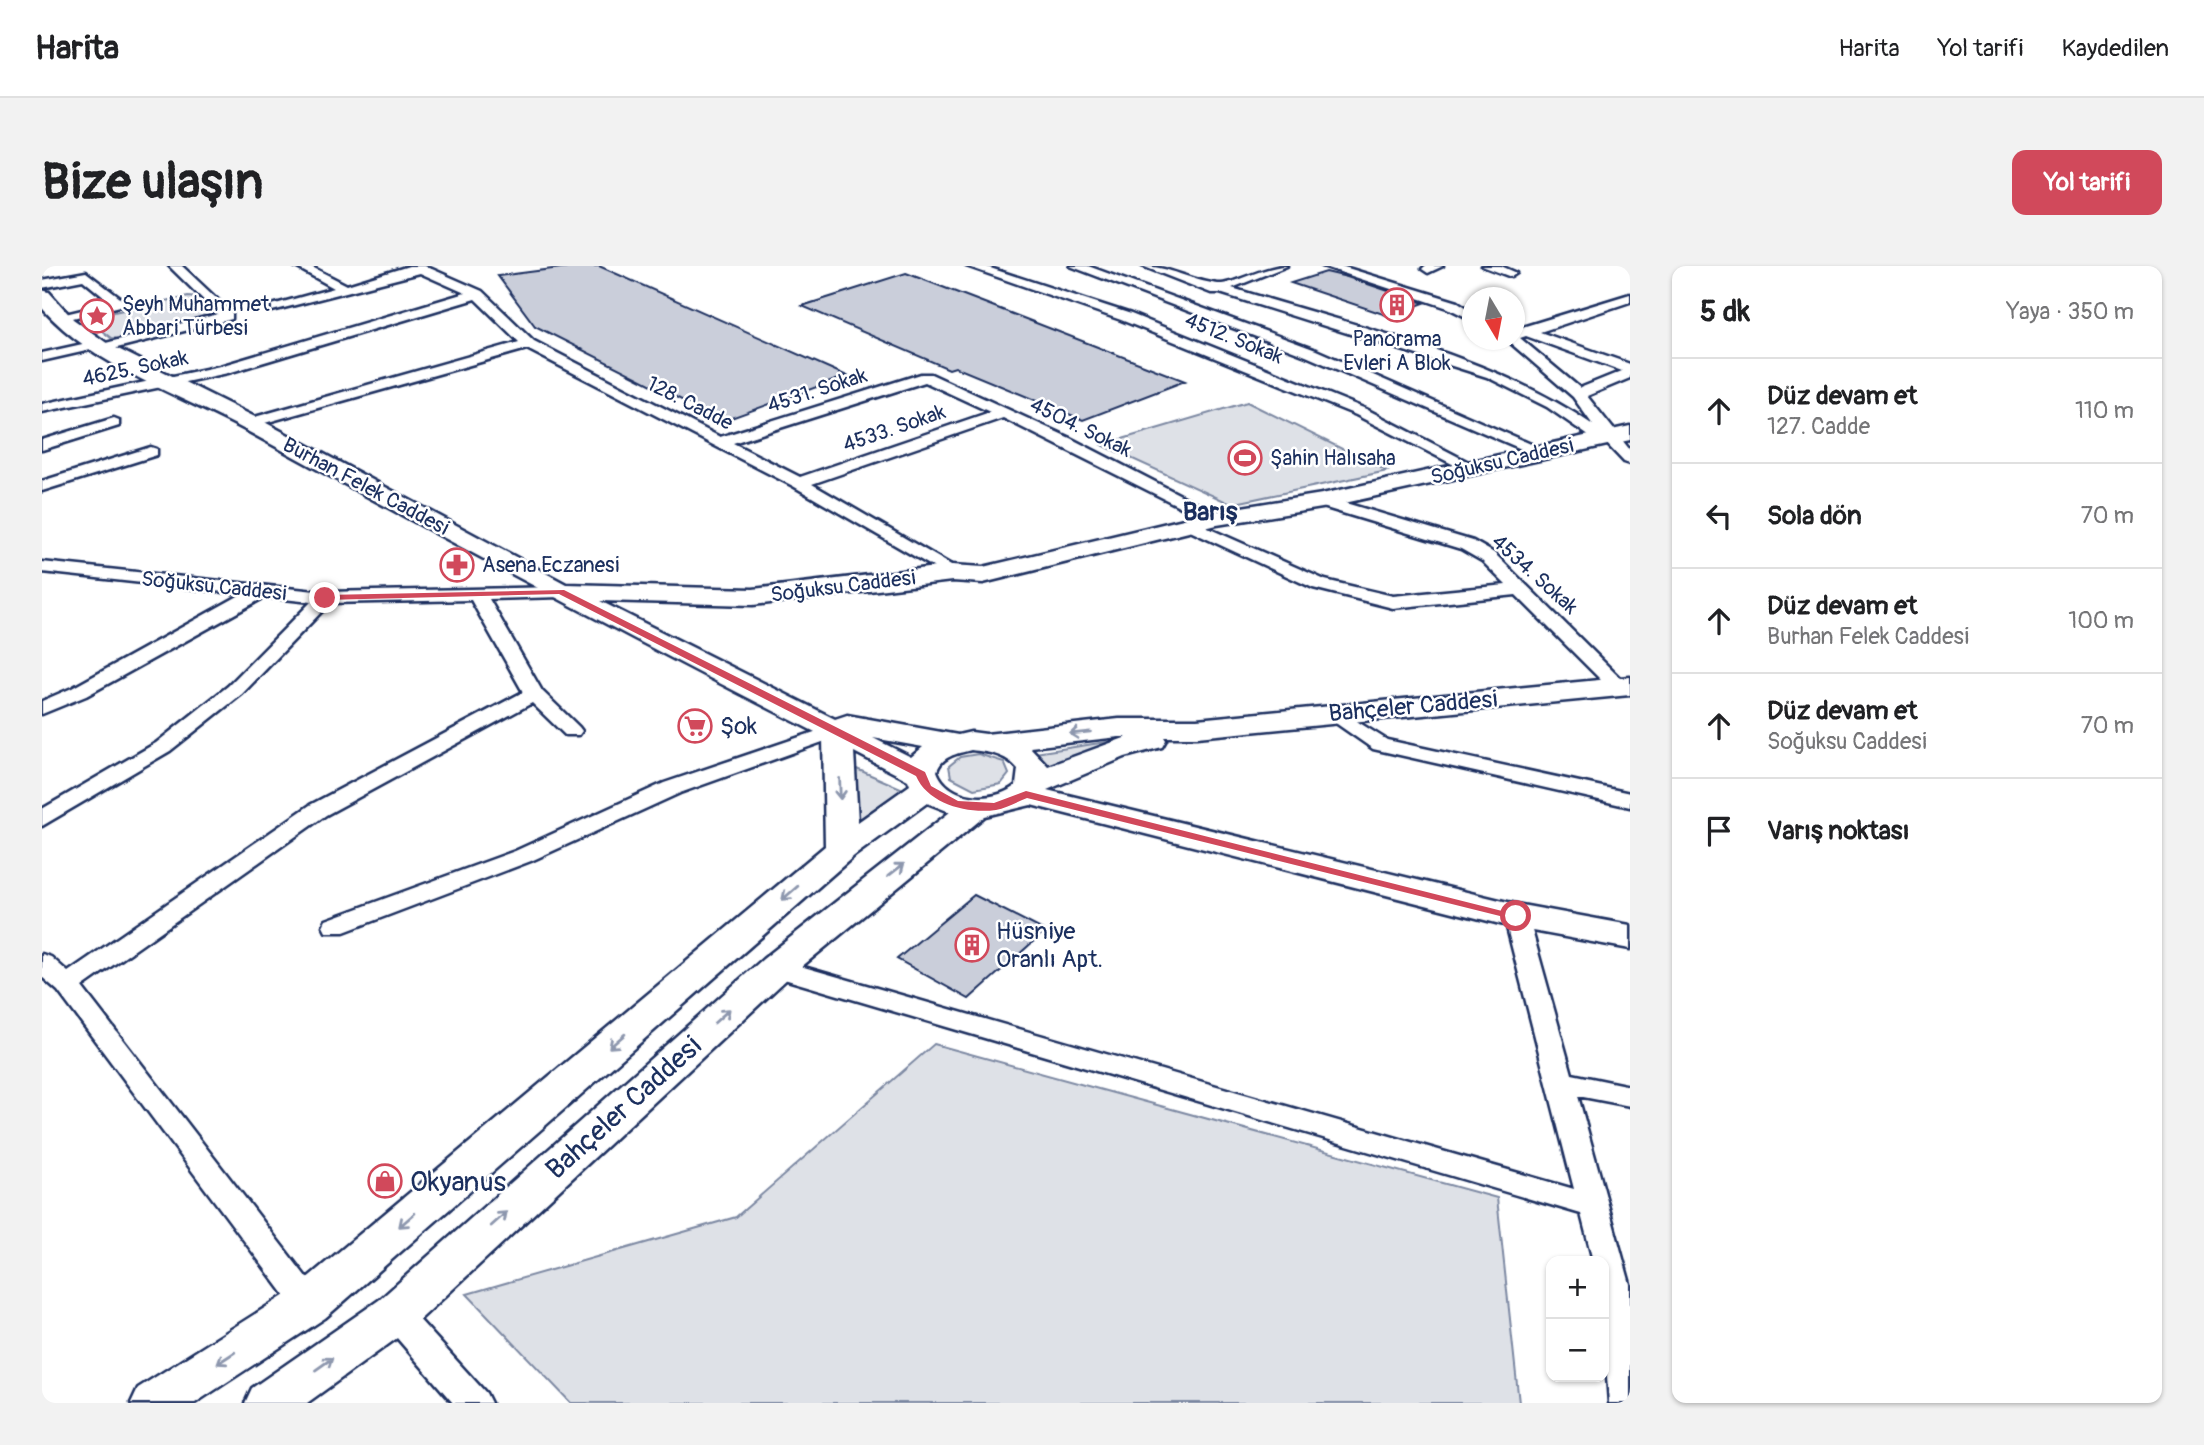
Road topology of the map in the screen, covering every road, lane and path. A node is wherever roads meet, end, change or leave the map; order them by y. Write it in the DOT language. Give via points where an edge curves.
graph roads {
  1 [pos="175,266"];
  2 [pos="300,266"];
  3 [pos="972,266"];
  4 [pos="1076,266"];
  5 [pos="1148,266"];
  6 [pos="1280,266"];
  7 [pos="1328,266"];
  8 [pos="1489,266"];
  9 [pos="418,267"];
  10 [pos="1511,273"];
  11 [pos="42,284"];
  12 [pos="342,288"];
  13 [pos="1221,288"];
  14 [pos="477,294"];
  15 [pos="42,296"];
  16 [pos="1630,298"];
  17 [pos="1182,300"];
  18 [pos="277,308"];
  19 [pos="1462,310"];
  20 [pos="1126,317"];
  21 [pos="62,319"];
  22 [pos="1525,333"];
  23 [pos="1525,337"];
  24 [pos="1525,342"];
  25 [pos="528,344"];
  26 [pos="99,347"];
  27 [pos="42,357"];
  28 [pos="1630,371"];
  29 [pos="926,377"];
  30 [pos="170,382"];
  31 [pos="1578,394"];
  32 [pos="42,408"];
  33 [pos="1003,413"];
  34 [pos="114,423"];
  35 [pos="249,423"];
  36 [pos="1613,436"];
  37 [pos="721,442"];
  38 [pos="42,445"];
  39 [pos="151,452"];
  40 [pos="1541,452"];
  41 [pos="1630,459"];
  42 [pos="1472,468"];
  43 [pos="799,482"];
  44 [pos="42,486"];
  45 [pos="1322,501"];
  46 [pos="1217,517"];
  47 [pos="1186,525"];
  48 [pos="42,567"];
  49 [pos="952,573"];
  50 [pos="1523,589"];
  51 [pos="476,592"];
  52 [pos="561,592"];
  53 [pos="258,593"];
  54 [pos="325,598"];
  55 [pos="1625,686"];
  56 [pos="534,694"];
  57 [pos="42,708"];
  58 [pos="1334,713"];
  59 [pos="826,724"];
  60 [pos="1197,728"];
  61 [pos="572,731"];
  62 [pos="954,743"];
  63 [pos="989,743"];
  64 [pos="924,781"];
  65 [pos="1029,789"];
  66 [pos="1630,800"];
  67 [pos="975,808"];
  68 [pos="42,819"];
  69 [pos="842,849"];
  70 [pos="1516,916"];
  71 [pos="335,926"];
  72 [pos="1630,937"];
  73 [pos="42,963"];
  74 [pos="776,968"];
  75 [pos="67,985"];
  76 [pos="1560,1082"];
  77 [pos="1630,1096"];
  78 [pos="1593,1206"];
  79 [pos="1623,1288"];
  80 [pos="309,1304"];
  81 [pos="395,1314"];
  82 [pos="155,1403"];
  83 [pos="268,1403"];
  84 [pos="474,1403"];
  85 [pos="1626,1403"];
  1 -- 26 [label="street" via="227,316"];
  2 -- 12 [label="street"];
  3 -- 20 [label="street, 4512. Sokak"];
  4 -- 17 [label="street"];
  5 -- 13 [label="street"];
  6 -- 13 [label="street"];
  7 -- 19 [label="street"];
  8 -- 10 [label="street"];
  9 -- 12 [label="street"];
  9 -- 14 [label="street, 128. Cadde"];
  11 -- 21 [label="street" via="86,276 121,304"];
  12 -- 18 [label="street"];
  13 -- 17 [label="street"];
  13 -- 36 [label="street" via="1492,374"];
  14 -- 25 [label="street, 128. Cadde"];
  14 -- 30 [label="street, 4625. Sokak"];
  15 -- 21 [label="street, Burhan Felek Caddesi"];
  16 -- 22 [label="street"];
  17 -- 20 [label="street"];
  17 -- 40 [label="street" via="1341,363"];
  20 -- 42 [label="street, 4512. Sokak" via="1361,412"];
  21 -- 26 [label="street, Burhan Felek Caddesi"];
  23 -- 28 [label="street"];
  24 -- 31 [label="street"];
  25 -- 35 [label="street"];
  25 -- 37 [label="street, 128. Cadde"];
  26 -- 27 [label="street"];
  26 -- 30 [label="street, Burhan Felek Caddesi"];
  28 -- 31 [label="street"];
  29 -- 33 [label="street, 4504. Sokak"];
  29 -- 37 [label="street, 4531. Sokak"];
  30 -- 32 [label="street, 4625. Sokak"];
  30 -- 35 [label="street, Burhan Felek Caddesi"];
  31 -- 36 [label="street"];
  33 -- 43 [label="street, 4533. Sokak"];
  33 -- 46 [label="street, 4504. Sokak"];
  34 -- 38 [label="street"];
  35 -- 52 [label="street, Burhan Felek Caddesi"];
  36 -- 40 [label="street, Soğuksu Caddesi"];
  36 -- 41 [label="street"];
  37 -- 43 [label="street, 128. Cadde"];
  39 -- 44 [label="street"];
  40 -- 42 [label="street, Soğuksu Caddesi"];
  42 -- 45 [label="street, Soğuksu Caddesi"];
  43 -- 49 [label="street, 128. Cadde"];
  45 -- 46 [label="street, Soğuksu Caddesi"];
  45 -- 50 [label="street, 4534. Sokak" via="1467,545"];
  46 -- 47 [label="street, Soğuksu Caddesi"];
  47 -- 49 [label="street, Soğuksu Caddesi" via="983,575"];
  47 -- 50 [label="street" via="1319,584 1393,602"];
  48 -- 53 [label="street, Soğuksu Caddesi"];
  49 -- 52 [label="street, Soğuksu Caddesi" via="753,597"];
  50 -- 55 [label="street, 4534. Sokak"];
  51 -- 52 [label="street, Soğuksu Caddesi"];
  51 -- 54 [label="street, Soğuksu Caddesi"];
  51 -- 56 [label="street"];
  52 -- 59 [label="street, Burhan Felek Caddesi"];
  53 -- 54 [label="street, Soğuksu Caddesi"];
  53 -- 57 [label="street"];
  54 -- 68 [label="street" via="235,690 163,747"];
  55 -- 58 [label="street, Bahçeler Caddesi"];
  56 -- 61 [label="street"];
  56 -- 75 [label="street" via="318,810"];
  58 -- 60 [label="street, Bahçeler Caddesi"];
  58 -- 66 [label="street" via="1380,745"];
  59 -- 62 [label="street"];
  59 -- 64 [label="street"];
  59 -- 69 [label="street, one-way"];
  59 -- 71 [label="street" via="523,856"];
  60 -- 63 [label="street, one-way" via="1119,728"];
  60 -- 65 [label="street" via="1114,750"];
  62 -- 63 [label="street"];
  62 -- 64 [label="street" via="927,756 921,766"];
  63 -- 65 [label="street" via="1006,747 1030,763 1034,774"];
  64 -- 67 [label="street" via="956,804"];
  64 -- 69 [label="street, Bahçeler Caddesi"];
  65 -- 67 [label="street" via="1013,802"];
  65 -- 70 [label="street"];
  74 -- 67 [label="street, Bahçeler Caddesi, one-way"];
  69 -- 80 [label="street, Bahçeler Caddesi, one-way"];
  70 -- 72 [label="street"];
  70 -- 76 [label="street"];
  73 -- 75 [label="street"];
  74 -- 78 [label="street"];
  81 -- 74 [label="street, Bahçeler Caddesi, one-way"];
  75 -- 80 [label="street"];
  76 -- 77 [label="street"];
  76 -- 78 [label="street"];
  78 -- 79 [label="street"];
  79 -- 85 [label="street"];
  80 -- 82 [label="street, Bahçeler Caddesi, one-way"];
  83 -- 81 [label="street, Bahçeler Caddesi, one-way"];
  81 -- 84 [label="street"];
}
